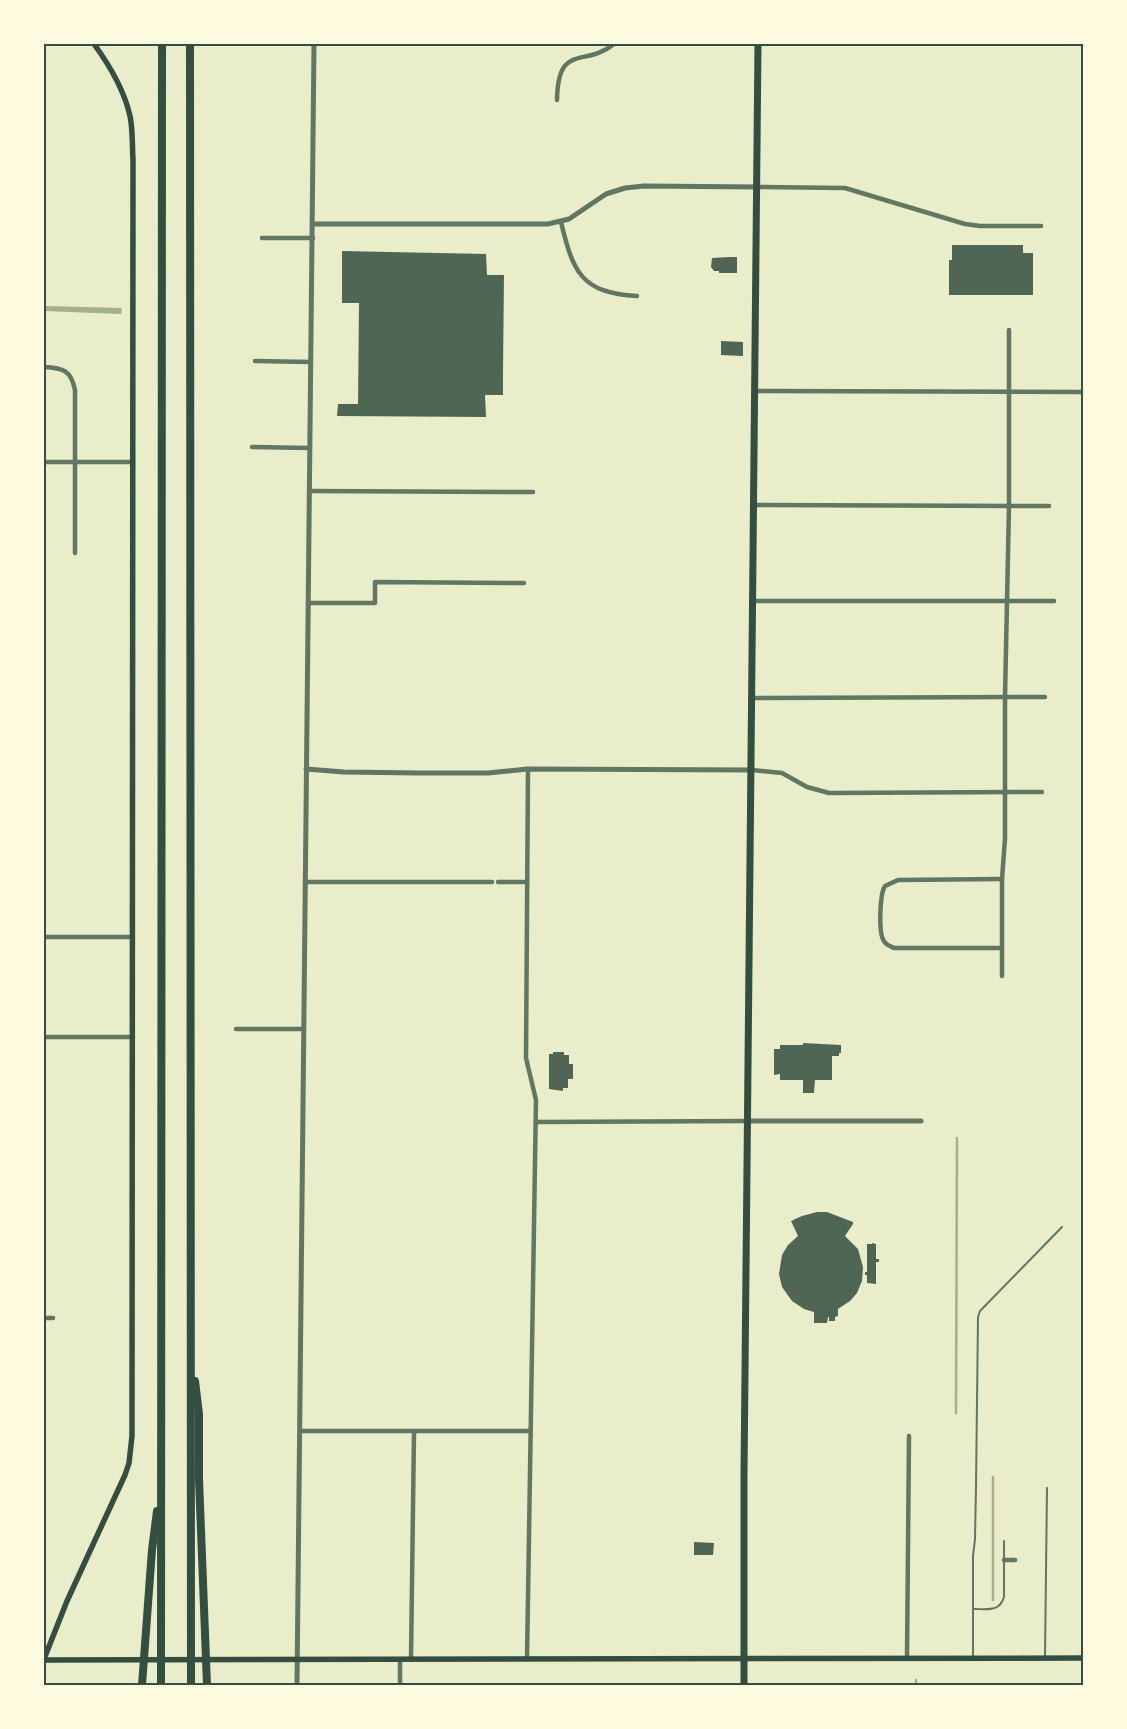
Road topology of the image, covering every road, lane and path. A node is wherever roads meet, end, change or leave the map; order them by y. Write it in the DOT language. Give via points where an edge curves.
graph roads {
  1 [pos="94,44"];
  2 [pos="162,44"];
  3 [pos="190,44"];
  4 [pos="314,44"];
  5 [pos="614,44"];
  6 [pos="758,44"];
  7 [pos="557,100"];
  8 [pos="757,187"];
  9 [pos="561,222"];
  10 [pos="313,224"];
  11 [pos="1041,226"];
  12 [pos="262,238"];
  13 [pos="312,238"];
  14 [pos="637,296"];
  15 [pos="1009,330"];
  16 [pos="255,361"];
  17 [pos="310,362"];
  18 [pos="44,367"];
  19 [pos="755,391"];
  20 [pos="1009,392"];
  21 [pos="1083,392"];
  22 [pos="252,447"];
  23 [pos="310,448"];
  24 [pos="44,462"];
  25 [pos="75,462"];
  26 [pos="133,462"];
  27 [pos="309,491"];
  28 [pos="533,492"];
  29 [pos="754,505"];
  30 [pos="1009,506"];
  31 [pos="1049,506"];
  32 [pos="75,553"];
  33 [pos="524,584"];
  34 [pos="753,601"];
  35 [pos="1007,601"];
  36 [pos="1054,601"];
  37 [pos="308,603"];
  38 [pos="1045,696"];
  39 [pos="1005,697"];
  40 [pos="752,698"];
  41 [pos="306,769"];
  42 [pos="528,769"];
  43 [pos="752,770"];
  44 [pos="1005,792"];
  45 [pos="1042,792"];
  46 [pos="1002,879"];
  47 [pos="306,882"];
  48 [pos="527,882"];
  49 [pos="44,937"];
  50 [pos="133,937"];
  51 [pos="1001,948"];
  52 [pos="1002,976"];
  53 [pos="236,1029"];
  54 [pos="304,1029"];
  55 [pos="44,1037"];
  56 [pos="133,1037"];
  57 [pos="748,1121"];
  58 [pos="921,1121"];
  59 [pos="536,1122"];
  60 [pos="1062,1227"];
  61 [pos="44,1318"];
  62 [pos="53,1318"];
  63 [pos="191,1347"];
  64 [pos="300,1431"];
  65 [pos="530,1431"];
  66 [pos="414,1432"];
  67 [pos="909,1436"];
  68 [pos="161,1479"];
  69 [pos="1047,1488"];
  70 [pos="1004,1541"];
  71 [pos="1004,1560"];
  72 [pos="1015,1560"];
  73 [pos="973,1609"];
  74 [pos="907,1658"];
  75 [pos="973,1658"];
  76 [pos="1045,1658"];
  77 [pos="1083,1658"];
  78 [pos="44,1659"];
  79 [pos="297,1659"];
  80 [pos="400,1659"];
  81 [pos="411,1659"];
  82 [pos="527,1659"];
  83 [pos="744,1659"];
  84 [pos="142,1685"];
  85 [pos="161,1685"];
  86 [pos="191,1685"];
  87 [pos="207,1685"];
  88 [pos="297,1685"];
  89 [pos="400,1685"];
  90 [pos="744,1685"];
  1 -- 26 [label="main road" via="120,85 132,129"];
  2 -- 68 [label="highway"];
  3 -- 63 [label="highway"];
  4 -- 10 [label="street"];
  5 -- 7 [label="street" via="607,50 571,60 557,83"];
  6 -- 8 [label="main road"];
  8 -- 9 [label="street" via="625,188 606,194"];
  8 -- 11 [label="street" via="845,188 966,224"];
  8 -- 19 [label="main road"];
  9 -- 10 [label="street"];
  9 -- 14 [label="street" via="574,265 588,284 608,293"];
  10 -- 13 [label="street"];
  12 -- 13 [label="street"];
  13 -- 17 [label="street"];
  15 -- 20 [label="street"];
  16 -- 17 [label="street"];
  17 -- 23 [label="street"];
  18 -- 25 [label="street" via="60,368 72,376 76,390"];
  19 -- 20 [label="street"];
  19 -- 29 [label="main road"];
  20 -- 21 [label="street"];
  20 -- 30 [label="street"];
  22 -- 23 [label="street"];
  23 -- 27 [label="street"];
  24 -- 25 [label="street"];
  25 -- 26 [label="street"];
  25 -- 32 [label="street"];
  26 -- 50 [label="main road"];
  27 -- 28 [label="street"];
  27 -- 37 [label="street"];
  29 -- 30 [label="street"];
  29 -- 34 [label="main road"];
  30 -- 31 [label="street"];
  30 -- 35 [label="street"];
  33 -- 37 [label="street" via="375,582 375,603"];
  34 -- 35 [label="street"];
  34 -- 40 [label="main road"];
  35 -- 36 [label="street"];
  35 -- 39 [label="street"];
  37 -- 41 [label="street"];
  38 -- 39 [label="street"];
  39 -- 40 [label="street"];
  39 -- 44 [label="street"];
  40 -- 43 [label="main road"];
  41 -- 42 [label="street" via="398,773 488,773"];
  41 -- 47 [label="street"];
  42 -- 43 [label="street"];
  42 -- 48 [label="street"];
  43 -- 44 [label="street" via="782,773 808,787 829,793"];
  43 -- 57 [label="main road"];
  44 -- 45 [label="street"];
  44 -- 46 [label="street"];
  46 -- 51 [label="street"];
  46 -- 51 [label="street" via="898,880 886,886 881,896 881,935 883,941 894,948"];
  47 -- 48 [label="street"];
  47 -- 54 [label="street"];
  48 -- 59 [label="street" via="526,1058 536,1095"];
  49 -- 50 [label="street"];
  50 -- 56 [label="main road"];
  51 -- 52 [label="street"];
  53 -- 54 [label="street"];
  54 -- 64 [label="street"];
  55 -- 56 [label="street"];
  56 -- 78 [label="main road" via="132,1444 125,1475"];
  57 -- 58 [label="street"];
  57 -- 59 [label="street"];
  57 -- 83 [label="main road"];
  59 -- 65 [label="street"];
  60 -- 73 [label="lane" via="980,1311 978,1318"];
  61 -- 62 [label="street"];
  63 -- 86 [label="highway"];
  63 -- 87 [label="highway" via="199,1414"];
  64 -- 66 [label="street"];
  64 -- 79 [label="street"];
  65 -- 66 [label="street"];
  65 -- 82 [label="street"];
  66 -- 81 [label="street"];
  67 -- 74 [label="street"];
  68 -- 84 [label="highway"];
  68 -- 85 [label="highway"];
  69 -- 76 [label="lane"];
  70 -- 71 [label="lane"];
  71 -- 72 [label="street"];
  71 -- 73 [label="lane" via="1002,1603 994,1609"];
  73 -- 75 [label="lane"];
  74 -- 75 [label="main road"];
  74 -- 83 [label="main road"];
  75 -- 76 [label="main road"];
  76 -- 77 [label="main road"];
  78 -- 79 [label="main road"];
  79 -- 80 [label="main road"];
  79 -- 88 [label="street"];
  80 -- 81 [label="main road"];
  80 -- 89 [label="street"];
  81 -- 82 [label="main road"];
  82 -- 83 [label="main road"];
  83 -- 90 [label="main road"];
}
